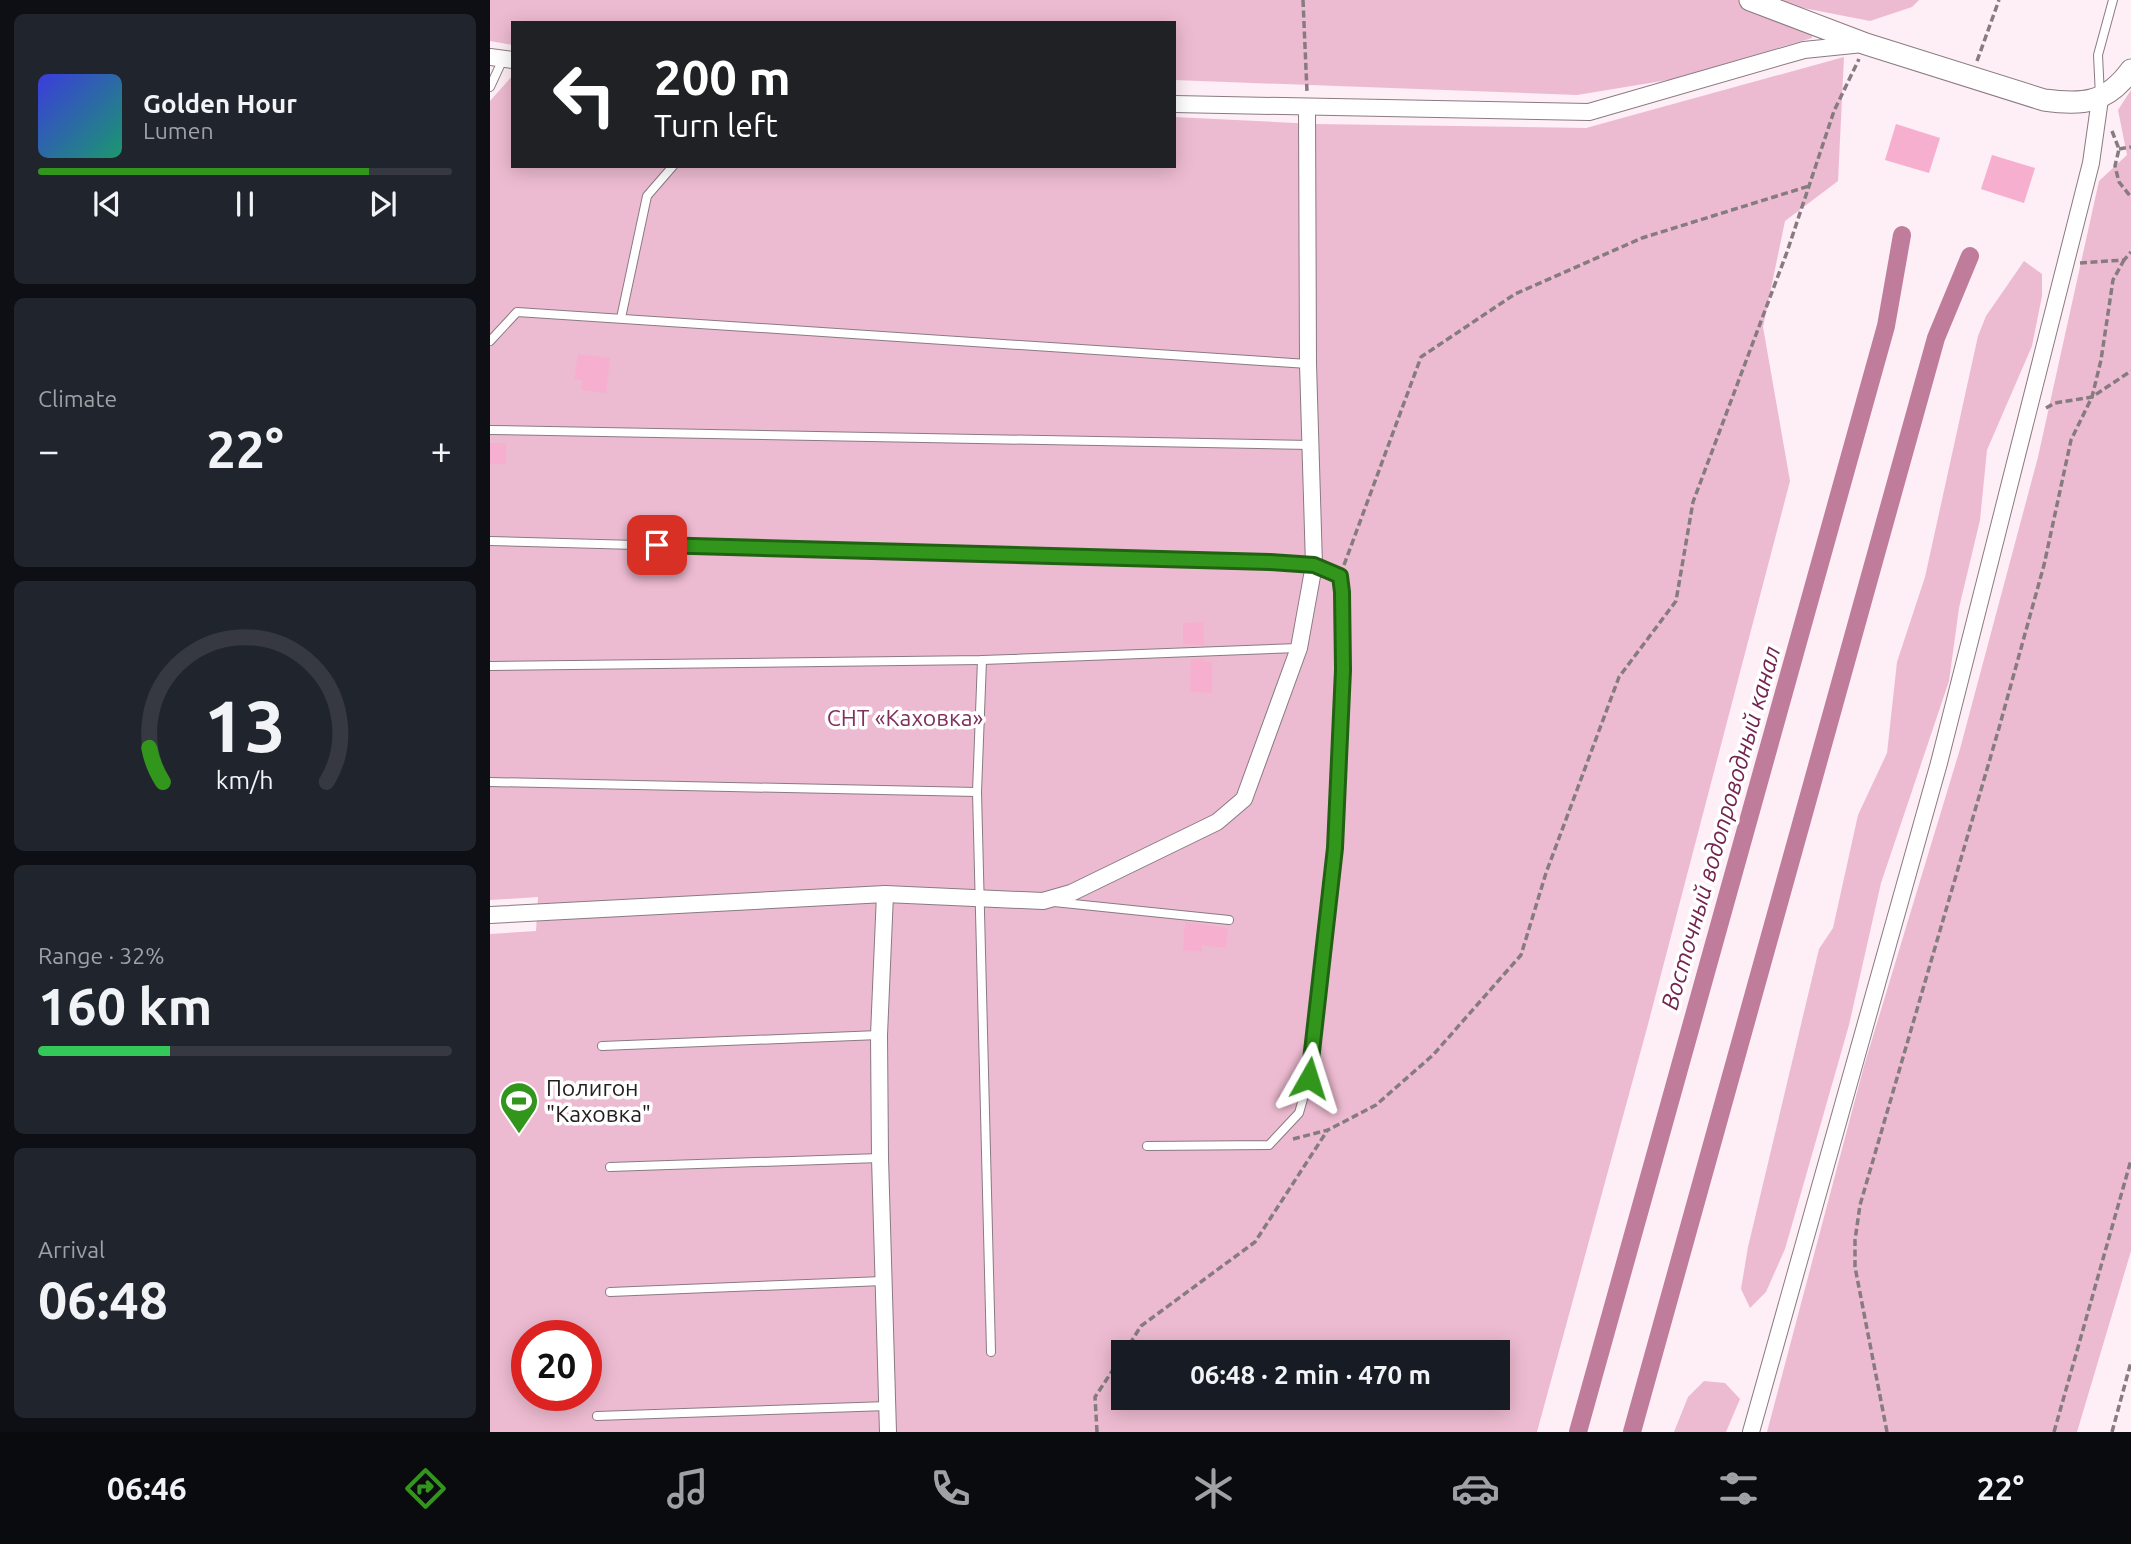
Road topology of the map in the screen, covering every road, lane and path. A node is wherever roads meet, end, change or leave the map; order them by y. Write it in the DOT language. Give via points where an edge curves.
graph roads {
  1 [pos="1303,0"];
  2 [pos="1750,0"];
  3 [pos="2113,0"];
  4 [pos="1998,1"];
  5 [pos="1866,44"];
  6 [pos="502,58"];
  7 [pos="2131,70"];
  8 [pos="1972,77"];
  9 [pos="490,87"];
  10 [pos="2100,99"];
  11 [pos="1176,104"];
  12 [pos="1307,108"];
  13 [pos="2131,147"];
  14 [pos="2119,149"];
  15 [pos="671,168"];
  16 [pos="1809,186"];
  17 [pos="2131,197"];
  18 [pos="2131,252"];
  19 [pos="2124,260"];
  20 [pos="2064,263"];
  21 [pos="621,318"];
  22 [pos="490,341"];
  23 [pos="1308,364"];
  24 [pos="2131,371"];
  25 [pos="2092,397"];
  26 [pos="2025,418"];
  27 [pos="490,430"];
  28 [pos="1310,445"];
  29 [pos="490,541"];
  30 [pos="1314,565"];
  31 [pos="1340,576"];
  32 [pos="1299,648"];
  33 [pos="982,660"];
  34 [pos="490,667"];
  35 [pos="490,782"];
  36 [pos="977,792"];
  37 [pos="885,894"];
  38 [pos="980,898"];
  39 [pos="1042,901"];
  40 [pos="490,915"];
  41 [pos="1229,920"];
  42 [pos="879,1035"];
  43 [pos="602,1046"];
  44 [pos="1328,1129"];
  45 [pos="1269,1145"];
  46 [pos="1147,1146"];
  47 [pos="880,1158"];
  48 [pos="2131,1160"];
  49 [pos="610,1167"];
  50 [pos="883,1281"];
  51 [pos="610,1292"];
  52 [pos="1132,1340"];
  53 [pos="991,1352"];
  54 [pos="2131,1362"];
  55 [pos="1111,1373"];
  56 [pos="888,1406"];
  57 [pos="597,1416"];
  58 [pos="888,1432"];
  59 [pos="1097,1432"];
  60 [pos="1751,1432"];
  61 [pos="1887,1432"];
  62 [pos="2054,1432"];
  63 [pos="2112,1432"];
  1 -- 12 [label="path"];
  2 -- 5 [label="street"];
  3 -- 10 [label="lane" via="2098,55"];
  4 -- 8 [label="path"];
  5 -- 8 [label="street"];
  5 -- 12 [label="street" via="1804,50 1589,112"];
  5 -- 16 [label="path" via="1834,111"];
  6 -- 9 [label="lane"];
  7 -- 10 [label="street"];
  8 -- 10 [label="street" via="2044,100"];
  10 -- 14 [label="path"];
  10 -- 20 [label="street" via="2091,163"];
  11 -- 12 [label="street"];
  12 -- 23 [label="street"];
  13 -- 14 [label="path"];
  14 -- 17 [label="path" via="2115,166 2119,182"];
  15 -- 21 [label="lane" via="647,196"];
  16 -- 31 [label="path" via="1642,237 1515,294 1421,357"];
  16 -- 44 [label="path" via="1693,502 1676,601 1619,677 1545,873 1521,955 1433,1055 1376,1105"];
  18 -- 19 [label="path"];
  19 -- 20 [label="path"];
  19 -- 25 [label="path" via="2113,280"];
  20 -- 26 [label="street"];
  21 -- 22 [label="lane" via="517,312"];
  21 -- 23 [label="lane"];
  23 -- 28 [label="street"];
  24 -- 25 [label="path"];
  25 -- 26 [label="path" via="2055,403"];
  25 -- 61 [label="path" via="2071,440 2044,565 1860,1205 1856,1279"];
  26 -- 60 [label="street" via="1939,763"];
  27 -- 28 [label="lane"];
  28 -- 30 [label="street"];
  29 -- 30 [label="lane"];
  30 -- 31 [label="lane"];
  30 -- 32 [label="street"];
  31 -- 45 [label="lane" via="1343,670 1335,848 1309,1078 1299,1113"];
  32 -- 33 [label="lane"];
  32 -- 39 [label="street" via="1244,799 1217,822 1070,893"];
  33 -- 34 [label="lane"];
  33 -- 36 [label="lane"];
  35 -- 36 [label="lane"];
  36 -- 38 [label="lane"];
  37 -- 38 [label="street"];
  37 -- 40 [label="street"];
  37 -- 42 [label="street"];
  38 -- 39 [label="street"];
  38 -- 53 [label="lane"];
  39 -- 41 [label="lane"];
  42 -- 43 [label="lane"];
  42 -- 47 [label="street"];
  44 -- 45 [label="path"];
  44 -- 52 [label="path" via="1255,1242 1141,1326"];
  45 -- 46 [label="lane"];
  47 -- 49 [label="lane"];
  47 -- 50 [label="street"];
  48 -- 62 [label="path"];
  50 -- 51 [label="lane"];
  50 -- 56 [label="street"];
  54 -- 63 [label="path"];
  55 -- 59 [label="path" via="1095,1397"];
  56 -- 57 [label="lane"];
  56 -- 58 [label="street"];
}
